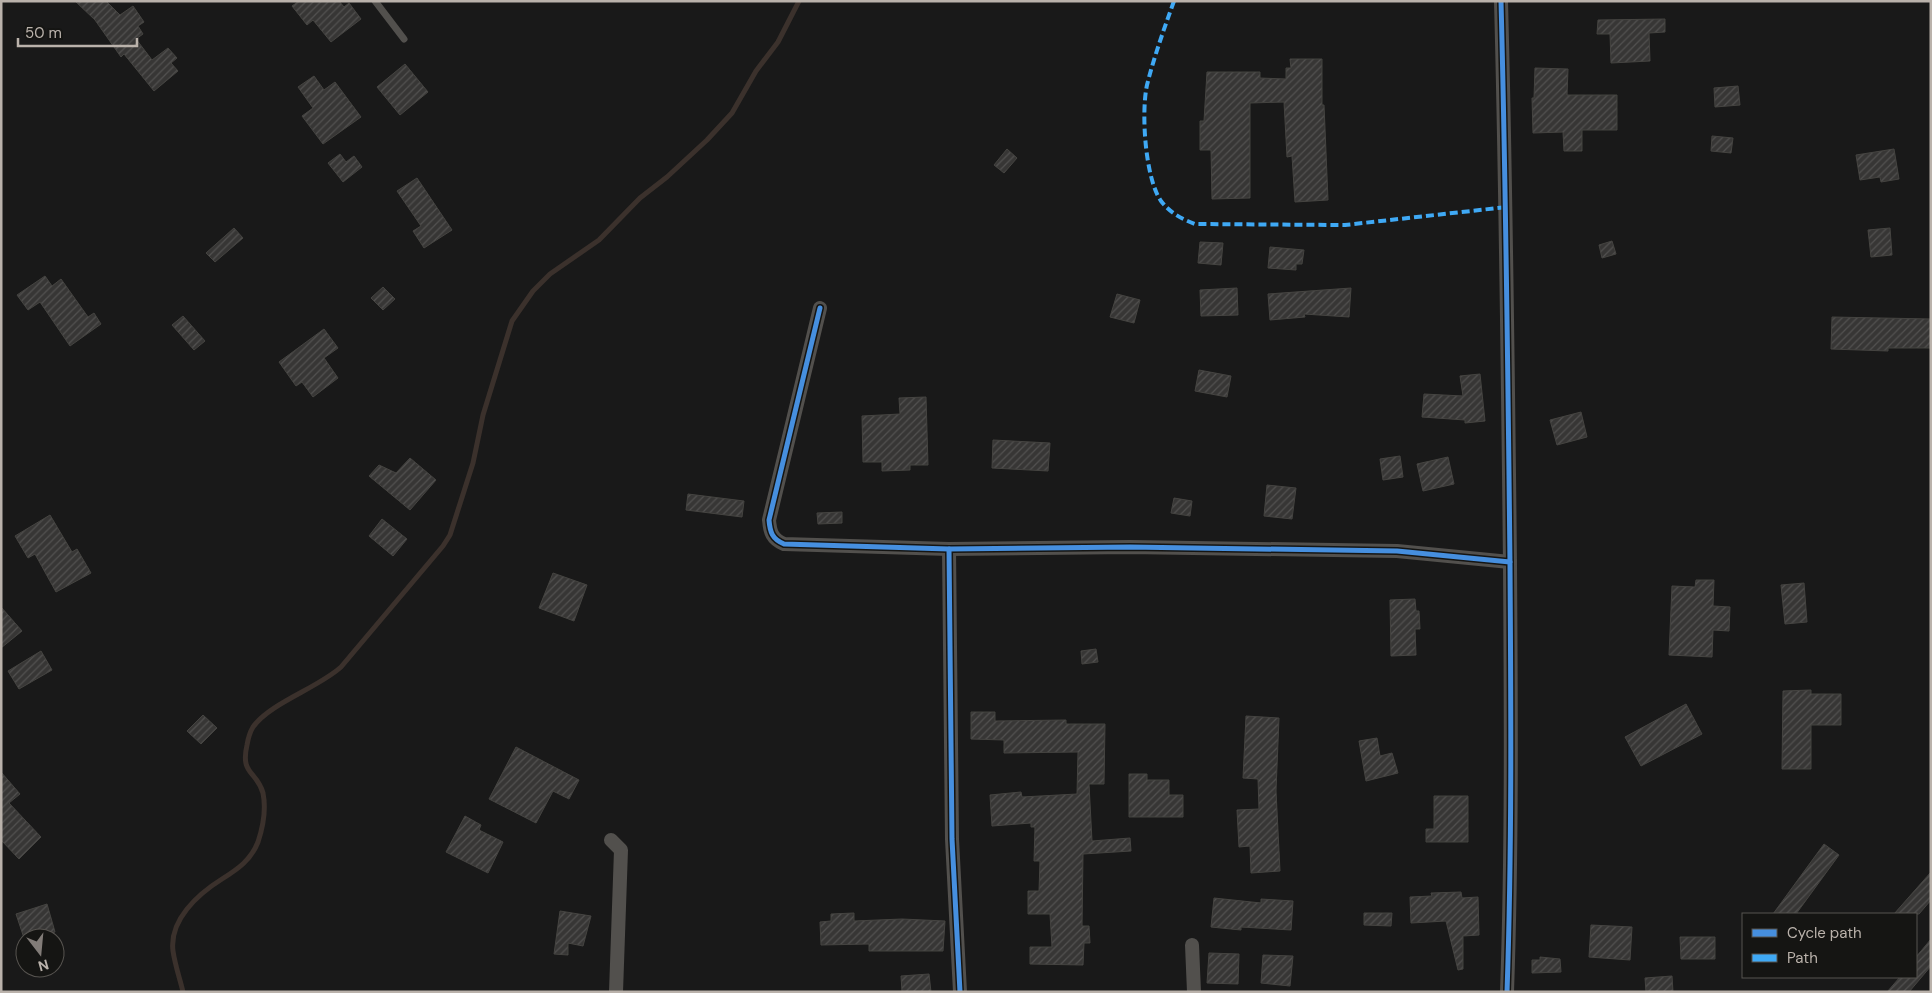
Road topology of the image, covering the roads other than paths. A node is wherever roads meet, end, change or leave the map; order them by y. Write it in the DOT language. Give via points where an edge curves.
graph roads {
  1 [pos="375,1"];
  2 [pos="1501,1"];
  3 [pos="404,39"];
  4 [pos="820,308"];
  5 [pos="949,548"];
  6 [pos="1510,562"];
  7 [pos="610,840"];
  8 [pos="1192,945"];
  9 [pos="616,992"];
  10 [pos="960,992"];
  11 [pos="1194,992"];
  12 [pos="1507,992"];
  1 -- 3 [label="lane"];
  2 -- 6 [label="street" via="1507,207"];
  4 -- 5 [label="street" via="769,520 770,531 775,540 784,544"];
  5 -- 6 [label="street" via="1397,551"];
  5 -- 10 [label="street" via="952,839"];
  6 -- 12 [label="street" via="1511,881"];
  7 -- 9 [label="street" via="620,850"];
  8 -- 11 [label="street"];
}
